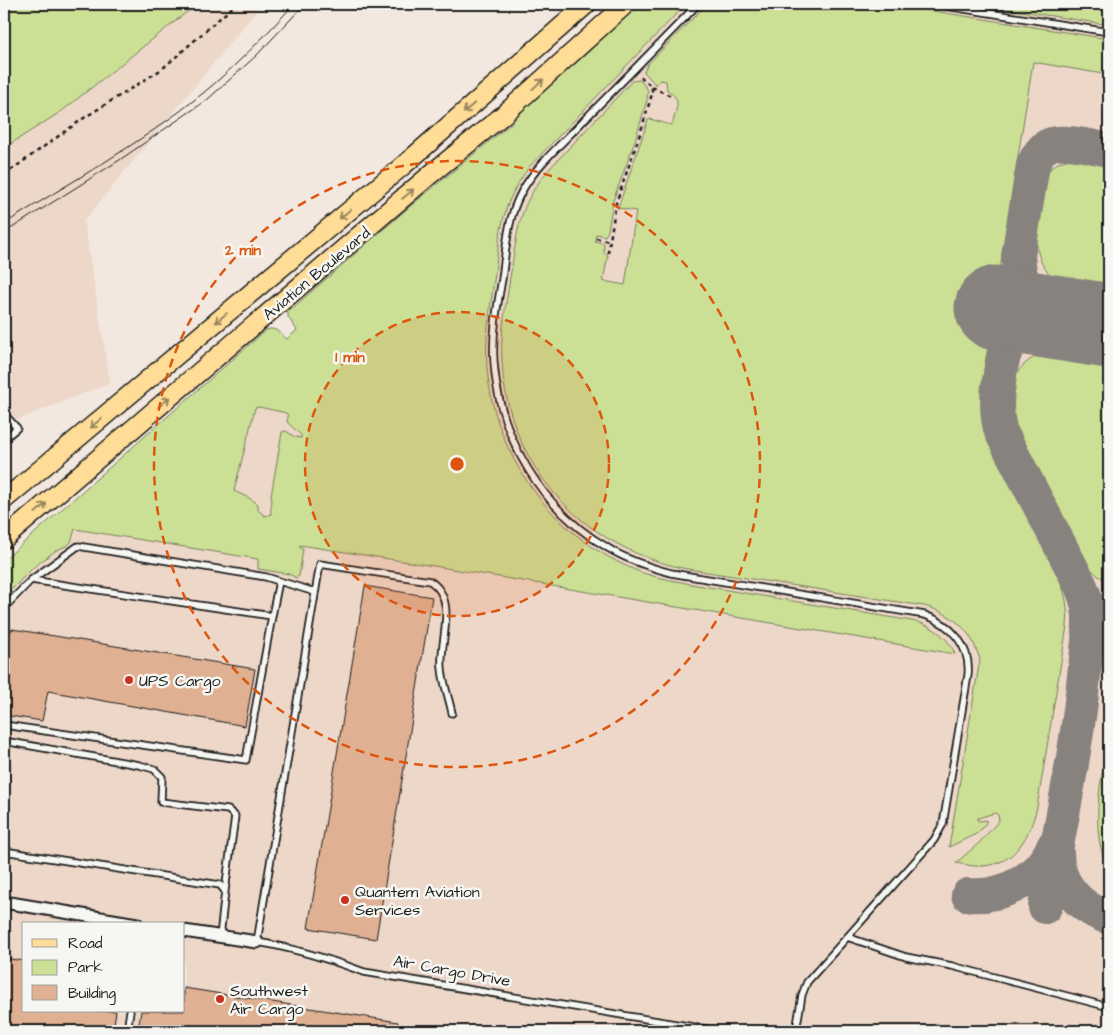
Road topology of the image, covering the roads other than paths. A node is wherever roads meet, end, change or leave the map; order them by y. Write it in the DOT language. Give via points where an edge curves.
graph roads {
  1 [pos="587,4"];
  2 [pos="626,4"];
  3 [pos="698,4"];
  4 [pos="932,4"];
  5 [pos="1109,32"];
  6 [pos="4,414"];
  7 [pos="4,439"];
  8 [pos="4,500"];
  9 [pos="4,539"];
  10 [pos="30,580"];
  11 [pos="278,581"];
  12 [pos="315,592"];
  13 [pos="4,608"];
  14 [pos="272,616"];
  15 [pos="452,713"];
  16 [pos="4,725"];
  17 [pos="4,741"];
  18 [pos="4,851"];
  19 [pos="226,891"];
  20 [pos="4,902"];
  21 [pos="124,922"];
  22 [pos="185,931"];
  23 [pos="847,936"];
  24 [pos="220,937"];
  25 [pos="257,942"];
  26 [pos="1109,1007"];
  27 [pos="130,1012"];
  28 [pos="1109,1027"];
  29 [pos="127,1031"];
  30 [pos="718,1031"];
  31 [pos="796,1031"];
  32 [pos="1104,1031"];
  1 -- 8 [label="main road, Aviation Boulevard, one-way" via="405,164"];
  9 -- 2 [label="main road, Aviation Boulevard, one-way" via="502,116"];
  3 -- 23 [label="lane" via="527,183 510,225 494,339 495,373 512,439 548,498 580,529 616,553 671,573 925,615 945,624 960,639 967,652 969,666 944,824 934,840"];
  4 -- 5 [label="lane"];
  6 -- 7 [label="lane" via="17,428"];
  10 -- 11 [label="lane" via="78,546"];
  10 -- 13 [label="lane"];
  10 -- 14 [label="lane"];
  11 -- 12 [label="lane"];
  11 -- 14 [label="lane"];
  12 -- 15 [label="lane" via="320,564 438,586 446,609 442,670"];
  12 -- 25 [label="lane"];
  14 -- 16 [label="lane" via="246,760"];
  17 -- 19 [label="lane" via="154,769 162,777 161,802 228,810 235,816"];
  18 -- 19 [label="lane" via="220,885"];
  19 -- 24 [label="lane"];
  20 -- 21 [label="street"];
  22 -- 24 [label="street, Air Cargo Drive"];
  23 -- 26 [label="lane" via="906,958 952,966"];
  23 -- 31 [label="lane" via="808,982 802,995"];
  24 -- 25 [label="street, Air Cargo Drive"];
  25 -- 30 [label="lane, Air Cargo Drive" via="326,958 364,972"];
  27 -- 29 [label="lane"];
  28 -- 32 [label="lane"];
}
